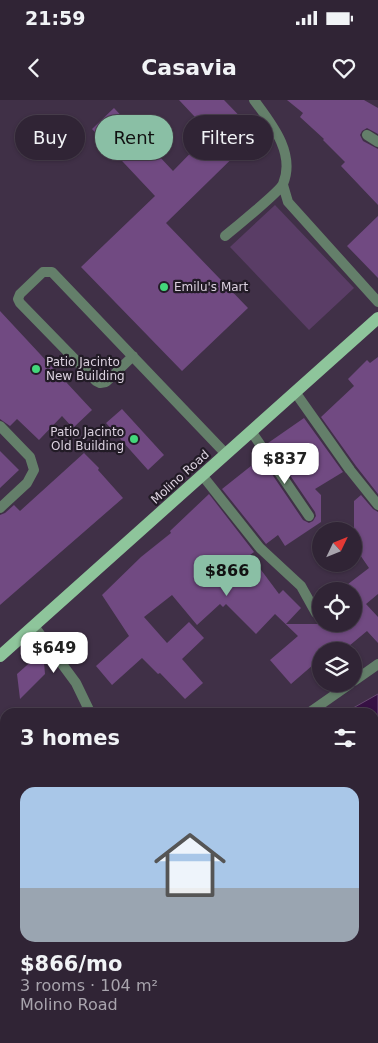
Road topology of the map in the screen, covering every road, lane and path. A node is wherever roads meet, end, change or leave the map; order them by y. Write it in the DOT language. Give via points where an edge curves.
graph roads {
  1 [pos="254,100"];
  2 [pos="367,135"];
  3 [pos="378,142"];
  4 [pos="283,185"];
  5 [pos="225,236"];
  6 [pos="378,302"];
  7 [pos="378,318"];
  8 [pos="133,356"];
  9 [pos="295,392"];
  10 [pos="0,426"];
  11 [pos="251,431"];
  12 [pos="226,454"];
  13 [pos="202,475"];
  14 [pos="378,505"];
  15 [pos="0,508"];
  16 [pos="309,516"];
  17 [pos="312,606"];
  18 [pos="34,626"];
  19 [pos="0,656"];
  20 [pos="378,664"];
  21 [pos="362,675"];
  22 [pos="339,692"];
  23 [pos="88,708"];
  24 [pos="316,708"];
  1 -- 4 [label="street" via="276,129 287,163"];
  2 -- 3 [label="street"];
  4 -- 5 [label="street"];
  4 -- 6 [label="street" via="288,202"];
  7 -- 9 [label="main road, Molino Road"];
  8 -- 8 [label="street" via="52,272 43,272 20,294 20,303 96,381 106,382"];
  8 -- 12 [label="street"];
  9 -- 11 [label="main road, Molino Road"];
  9 -- 14 [label="street"];
  10 -- 15 [label="street" via="30,457 34,470 27,483"];
  11 -- 12 [label="main road, Molino Road"];
  11 -- 16 [label="street"];
  12 -- 13 [label="main road, Molino Road"];
  13 -- 17 [label="street" via="260,548 301,586"];
  13 -- 18 [label="main road, Molino Road"];
  18 -- 19 [label="main road, Molino Road"];
  18 -- 23 [label="street" via="76,683"];
  20 -- 21 [label="street"];
  22 -- 24 [label="street"];
}
